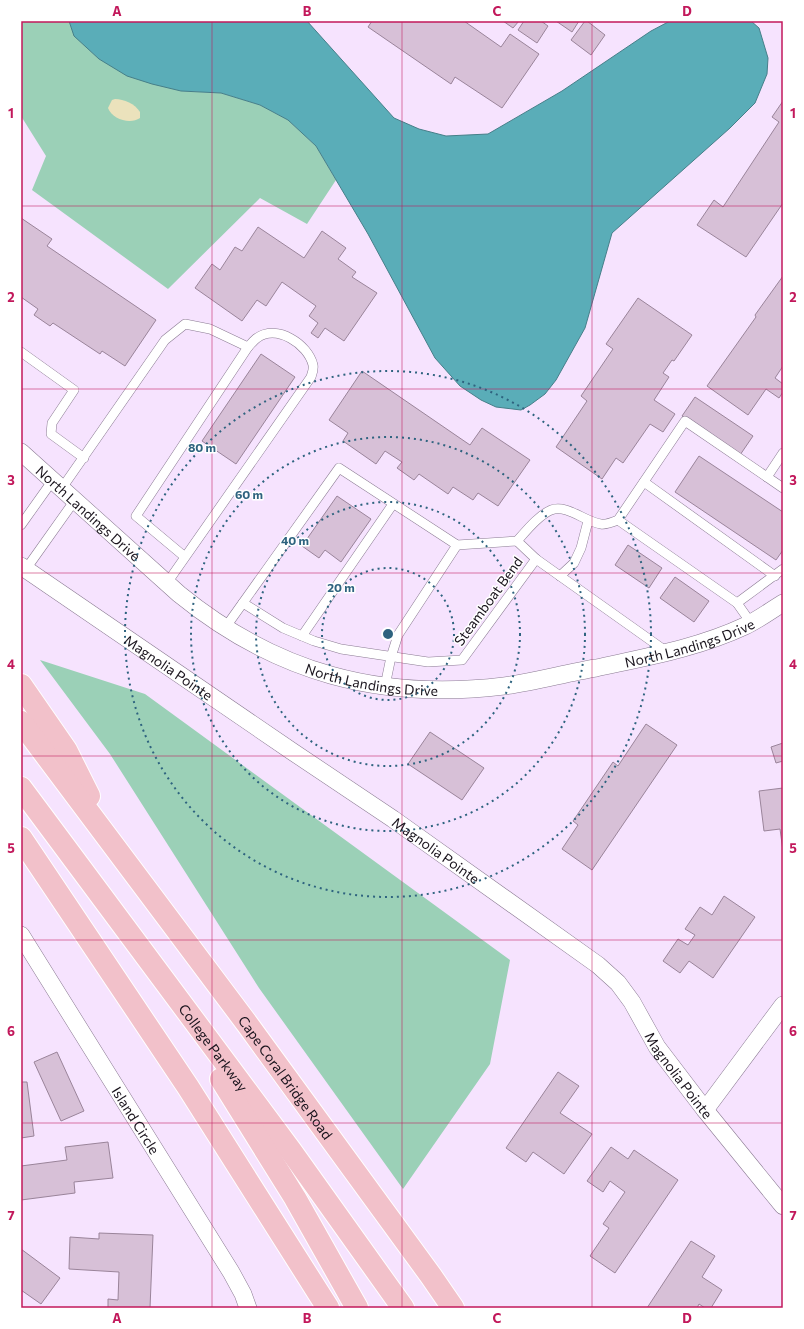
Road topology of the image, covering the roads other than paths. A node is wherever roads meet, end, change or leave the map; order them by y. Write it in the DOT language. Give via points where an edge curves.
graph roads {
  1 [pos="248,347"];
  2 [pos="21,352"];
  3 [pos="21,452"];
  4 [pos="783,453"];
  5 [pos="84,458"];
  6 [pos="766,477"];
  7 [pos="644,482"];
  8 [pos="58,484"];
  9 [pos="783,488"];
  10 [pos="75,500"];
  11 [pos="393,504"];
  12 [pos="618,520"];
  13 [pos="588,521"];
  14 [pos="21,525"];
  15 [pos="517,541"];
  16 [pos="457,545"];
  17 [pos="185,557"];
  18 [pos="536,560"];
  19 [pos="23,567"];
  20 [pos="783,569"];
  21 [pos="560,576"];
  22 [pos="775,576"];
  23 [pos="166,583"];
  24 [pos="243,603"];
  25 [pos="737,603"];
  26 [pos="783,603"];
  27 [pos="751,623"];
  28 [pos="225,628"];
  29 [pos="302,636"];
  30 [pos="667,652"];
  31 [pos="391,657"];
  32 [pos="21,685"];
  33 [pos="385,686"];
  34 [pos="21,722"];
  35 [pos="21,788"];
  36 [pos="21,838"];
  37 [pos="116,848"];
  38 [pos="110,908"];
  39 [pos="21,935"];
  40 [pos="783,1005"];
  41 [pos="705,1110"];
  42 [pos="783,1206"];
  43 [pos="248,1308"];
  44 [pos="328,1308"];
  45 [pos="357,1308"];
  46 [pos="403,1308"];
  47 [pos="453,1308"];
  1 -- 5 [label="lane" via="210,329 185,324 165,340"];
  1 -- 17 [label="lane" via="136,516"];
  1 -- 17 [label="lane" via="257,338 270,333 283,335 306,349 313,366 311,377"];
  2 -- 5 [label="lane" via="74,390 52,423 51,434"];
  3 -- 8 [label="street, North Landings Drive"];
  4 -- 6 [label="lane"];
  5 -- 8 [label="lane"];
  6 -- 7 [label="lane" via="685,421"];
  6 -- 9 [label="lane"];
  7 -- 12 [label="lane"];
  7 -- 22 [label="lane"];
  8 -- 10 [label="street, North Landings Drive"];
  8 -- 14 [label="lane"];
  10 -- 19 [label="lane"];
  10 -- 23 [label="street, North Landings Drive"];
  11 -- 16 [label="lane"];
  11 -- 24 [label="lane" via="339,468"];
  11 -- 29 [label="lane"];
  12 -- 13 [label="lane, Steamboat Bend" via="602,525"];
  12 -- 25 [label="lane"];
  13 -- 15 [label="lane, Steamboat Bend" via="569,510 553,509 540,517"];
  13 -- 21 [label="lane" via="574,563"];
  15 -- 16 [label="lane, Steamboat Bend"];
  15 -- 18 [label="lane, Steamboat Bend"];
  16 -- 31 [label="lane" via="398,635"];
  17 -- 23 [label="lane"];
  18 -- 21 [label="lane, Steamboat Bend"];
  18 -- 31 [label="lane, Steamboat Bend" via="462,660 428,662"];
  19 -- 41 [label="street, Magnolia Pointe" via="393,819 598,965 618,983 632,1002 657,1047"];
  20 -- 22 [label="lane"];
  21 -- 30 [label="lane, Steamboat Bend"];
  22 -- 25 [label="lane"];
  23 -- 28 [label="street, North Landings Drive" via="202,613"];
  24 -- 28 [label="lane"];
  24 -- 29 [label="lane, Steamboat Bend" via="283,628"];
  25 -- 27 [label="lane"];
  26 -- 27 [label="street, North Landings Drive"];
  27 -- 30 [label="street, North Landings Drive" via="696,645"];
  28 -- 33 [label="street, North Landings Drive" via="298,665 323,674"];
  29 -- 31 [label="lane, Steamboat Bend" via="341,649"];
  30 -- 33 [label="street, North Landings Drive" via="505,686 420,690"];
  31 -- 33 [label="lane"];
  32 -- 37 [label="main road" via="66,750"];
  34 -- 37 [label="main road"];
  35 -- 38 [label="main road, College Parkway"];
  36 -- 44 [label="main road" via="184,1081"];
  37 -- 47 [label="main road, Cape Coral Bridge Road"];
  38 -- 45 [label="main road" via="248,1121"];
  38 -- 46 [label="main road, College Parkway" via="291,1151"];
  39 -- 43 [label="street, Island Circle" via="227,1265"];
  40 -- 41 [label="street"];
  41 -- 42 [label="street, Magnolia Pointe"];
}
